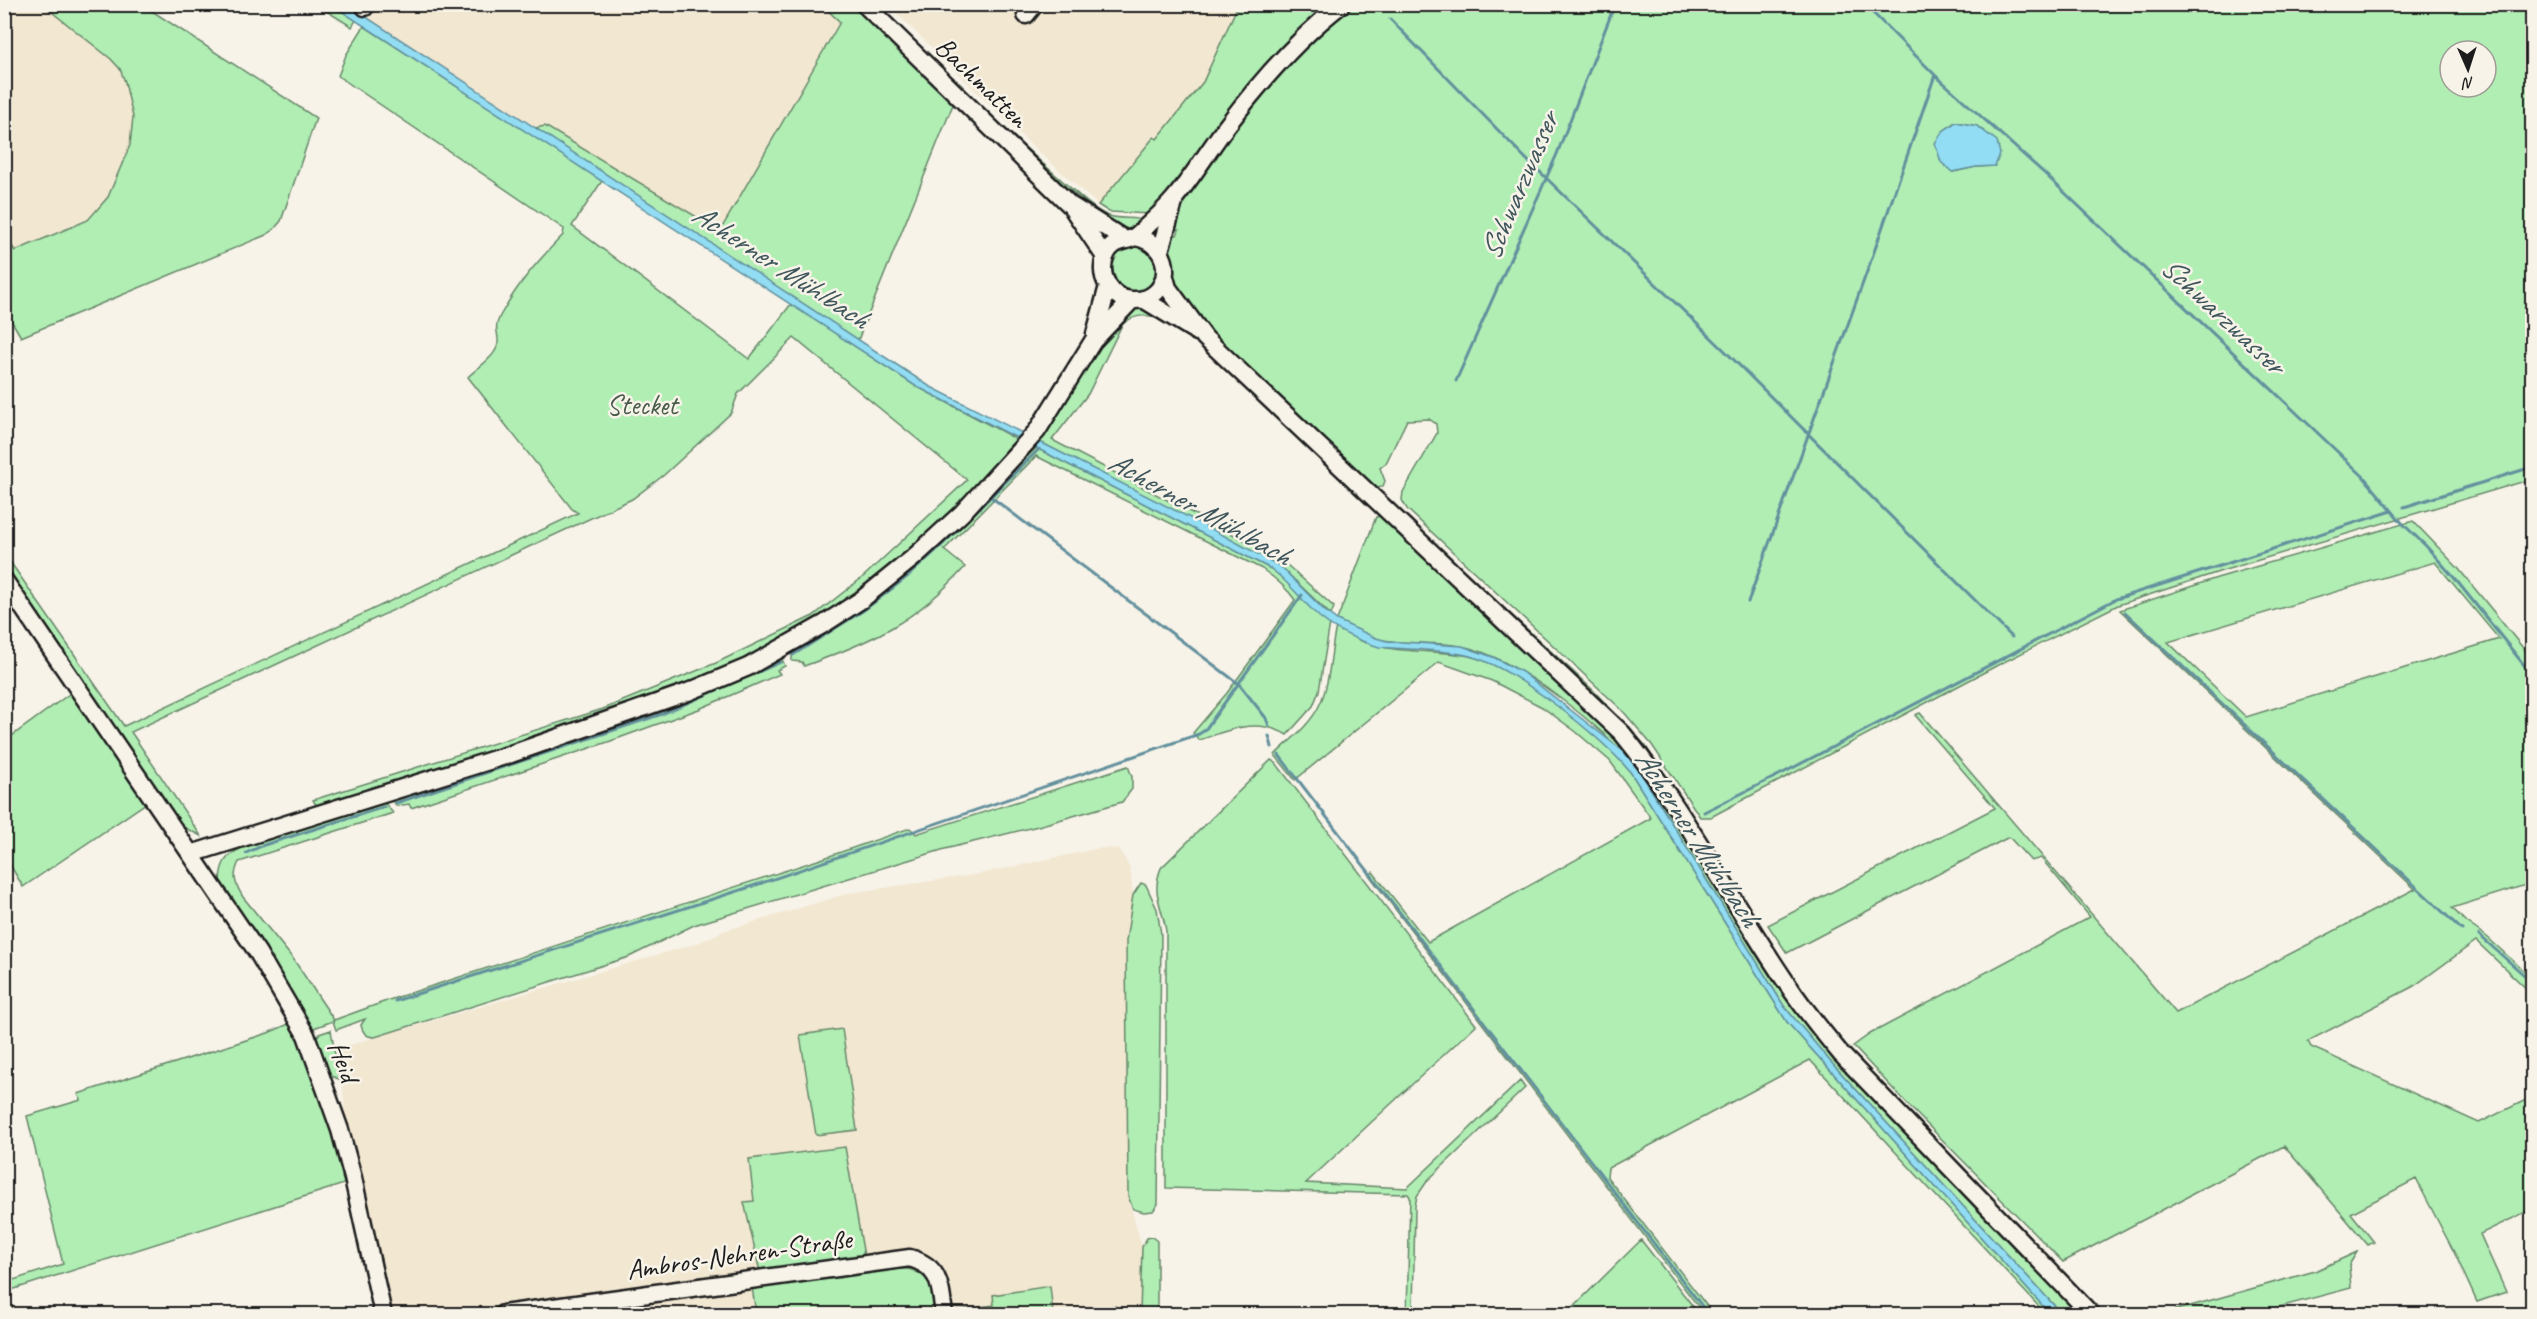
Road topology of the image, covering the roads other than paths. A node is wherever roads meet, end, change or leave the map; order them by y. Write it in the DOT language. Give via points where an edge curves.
graph roads {
  1 [pos="864,4"];
  2 [pos="1342,4"];
  3 [pos="1175,198"];
  4 [pos="1070,205"];
  5 [pos="1130,238"];
  6 [pos="1160,251"];
  7 [pos="1105,257"];
  8 [pos="1165,277"];
  9 [pos="1108,286"];
  10 [pos="1138,300"];
  11 [pos="1205,338"];
  12 [pos="1093,341"];
  13 [pos="4,580"];
  14 [pos="191,854"];
  15 [pos="383,1314"];
  16 [pos="503,1314"];
  17 [pos="944,1314"];
  18 [pos="2091,1314"];
  1 -- 4 [label="street, Bachmatten"];
  2 -- 3 [label="street" via="1299,42 1270,75"];
  3 -- 5 [label="street"];
  3 -- 6 [label="street"];
  4 -- 5 [label="street"];
  4 -- 7 [label="street"];
  5 -- 6 [label="street" via="1151,242"];
  5 -- 7 [label="street" via="1114,245"];
  6 -- 8 [label="street" via="1166,265"];
  7 -- 9 [label="street" via="1103,272"];
  8 -- 10 [label="street" via="1158,290"];
  8 -- 11 [label="street" via="1168,288"];
  9 -- 10 [label="street" via="1119,296"];
  9 -- 12 [label="street"];
  10 -- 11 [label="street"];
  10 -- 12 [label="street"];
  11 -- 18 [label="street" via="1622,733 1663,787 1813,1020 1841,1054"];
  12 -- 14 [label="street" via="1037,431 962,513 861,600 824,624 748,667 688,692 510,754"];
  13 -- 14 [label="street, Heid"];
  14 -- 15 [label="street, Heid" via="258,953 306,1035 351,1168"];
  16 -- 17 [label="street, Ambros-Nehren-Straße" via="910,1258 927,1262 933,1270 940,1285"];
}
